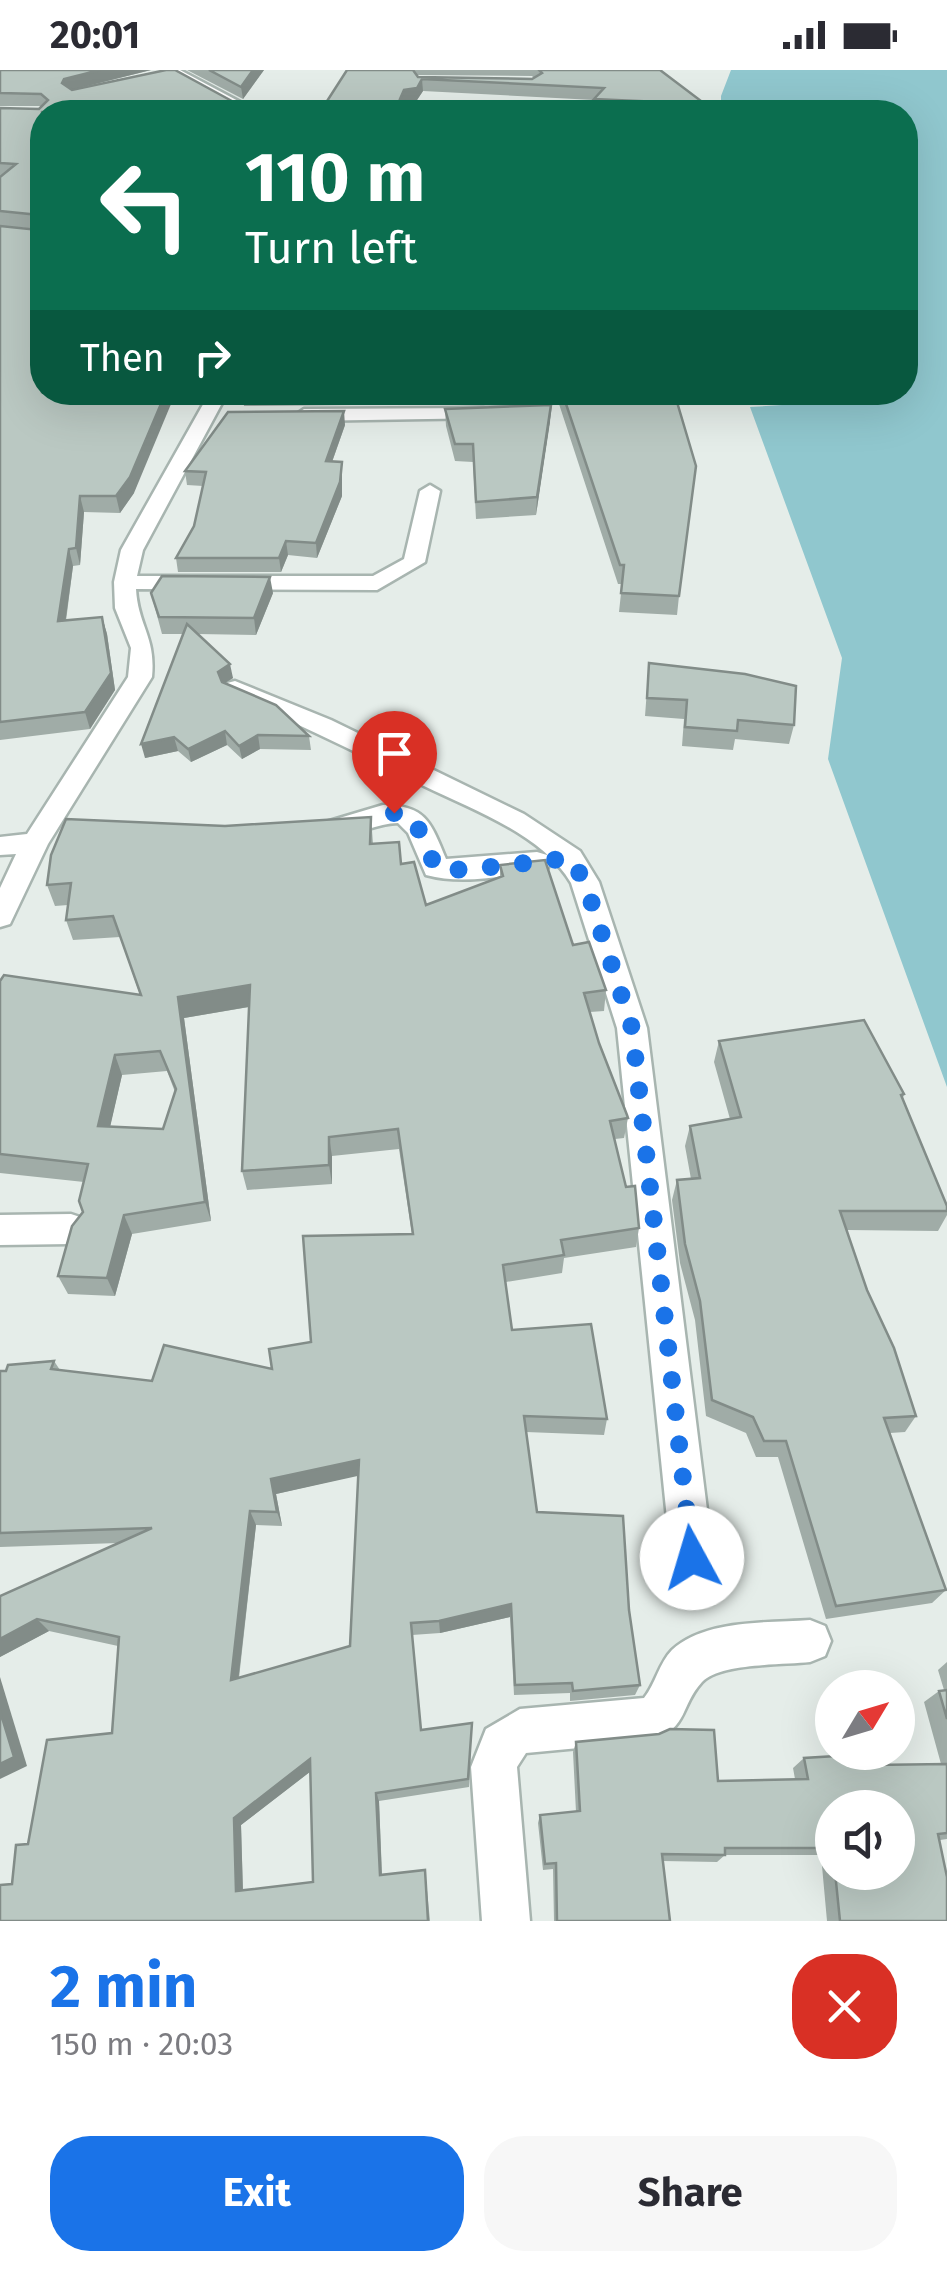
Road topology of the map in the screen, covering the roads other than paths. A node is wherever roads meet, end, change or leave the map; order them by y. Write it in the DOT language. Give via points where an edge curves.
graph roads {
  1 [pos="169,73"];
  2 [pos="227,100"];
  3 [pos="217,408"];
  4 [pos="506,414"];
  5 [pos="286,416"];
  6 [pos="430,491"];
  7 [pos="125,582"];
  8 [pos="235,688"];
  9 [pos="76,828"];
  10 [pos="309,831"];
  11 [pos="41,835"];
  12 [pos="0,846"];
  13 [pos="570,858"];
  14 [pos="0,918"];
  15 [pos="72,1229"];
  16 [pos="0,1230"];
  17 [pos="692,1558"];
  18 [pos="810,1641"];
  19 [pos="506,1921"];
  1 -- 2 [label="street"];
  3 -- 7 [label="street" via="132,550"];
  4 -- 5 [label="street"];
  6 -- 7 [label="street" via="414,562 377,582"];
  7 -- 11 [label="street" via="126,608 143,648 140,677"];
  8 -- 13 [label="street" via="516,820"];
  9 -- 11 [label="street"];
  10 -- 13 [label="street" via="404,814 420,828 436,868"];
  11 -- 12 [label="street"];
  11 -- 14 [label="street"];
  13 -- 17 [label="street" via="585,882 632,1028"];
  15 -- 16 [label="street"];
  18 -- 19 [label="street" via="700,1654 684,1669 665,1711 653,1718 508,1737 494,1767"];
}
